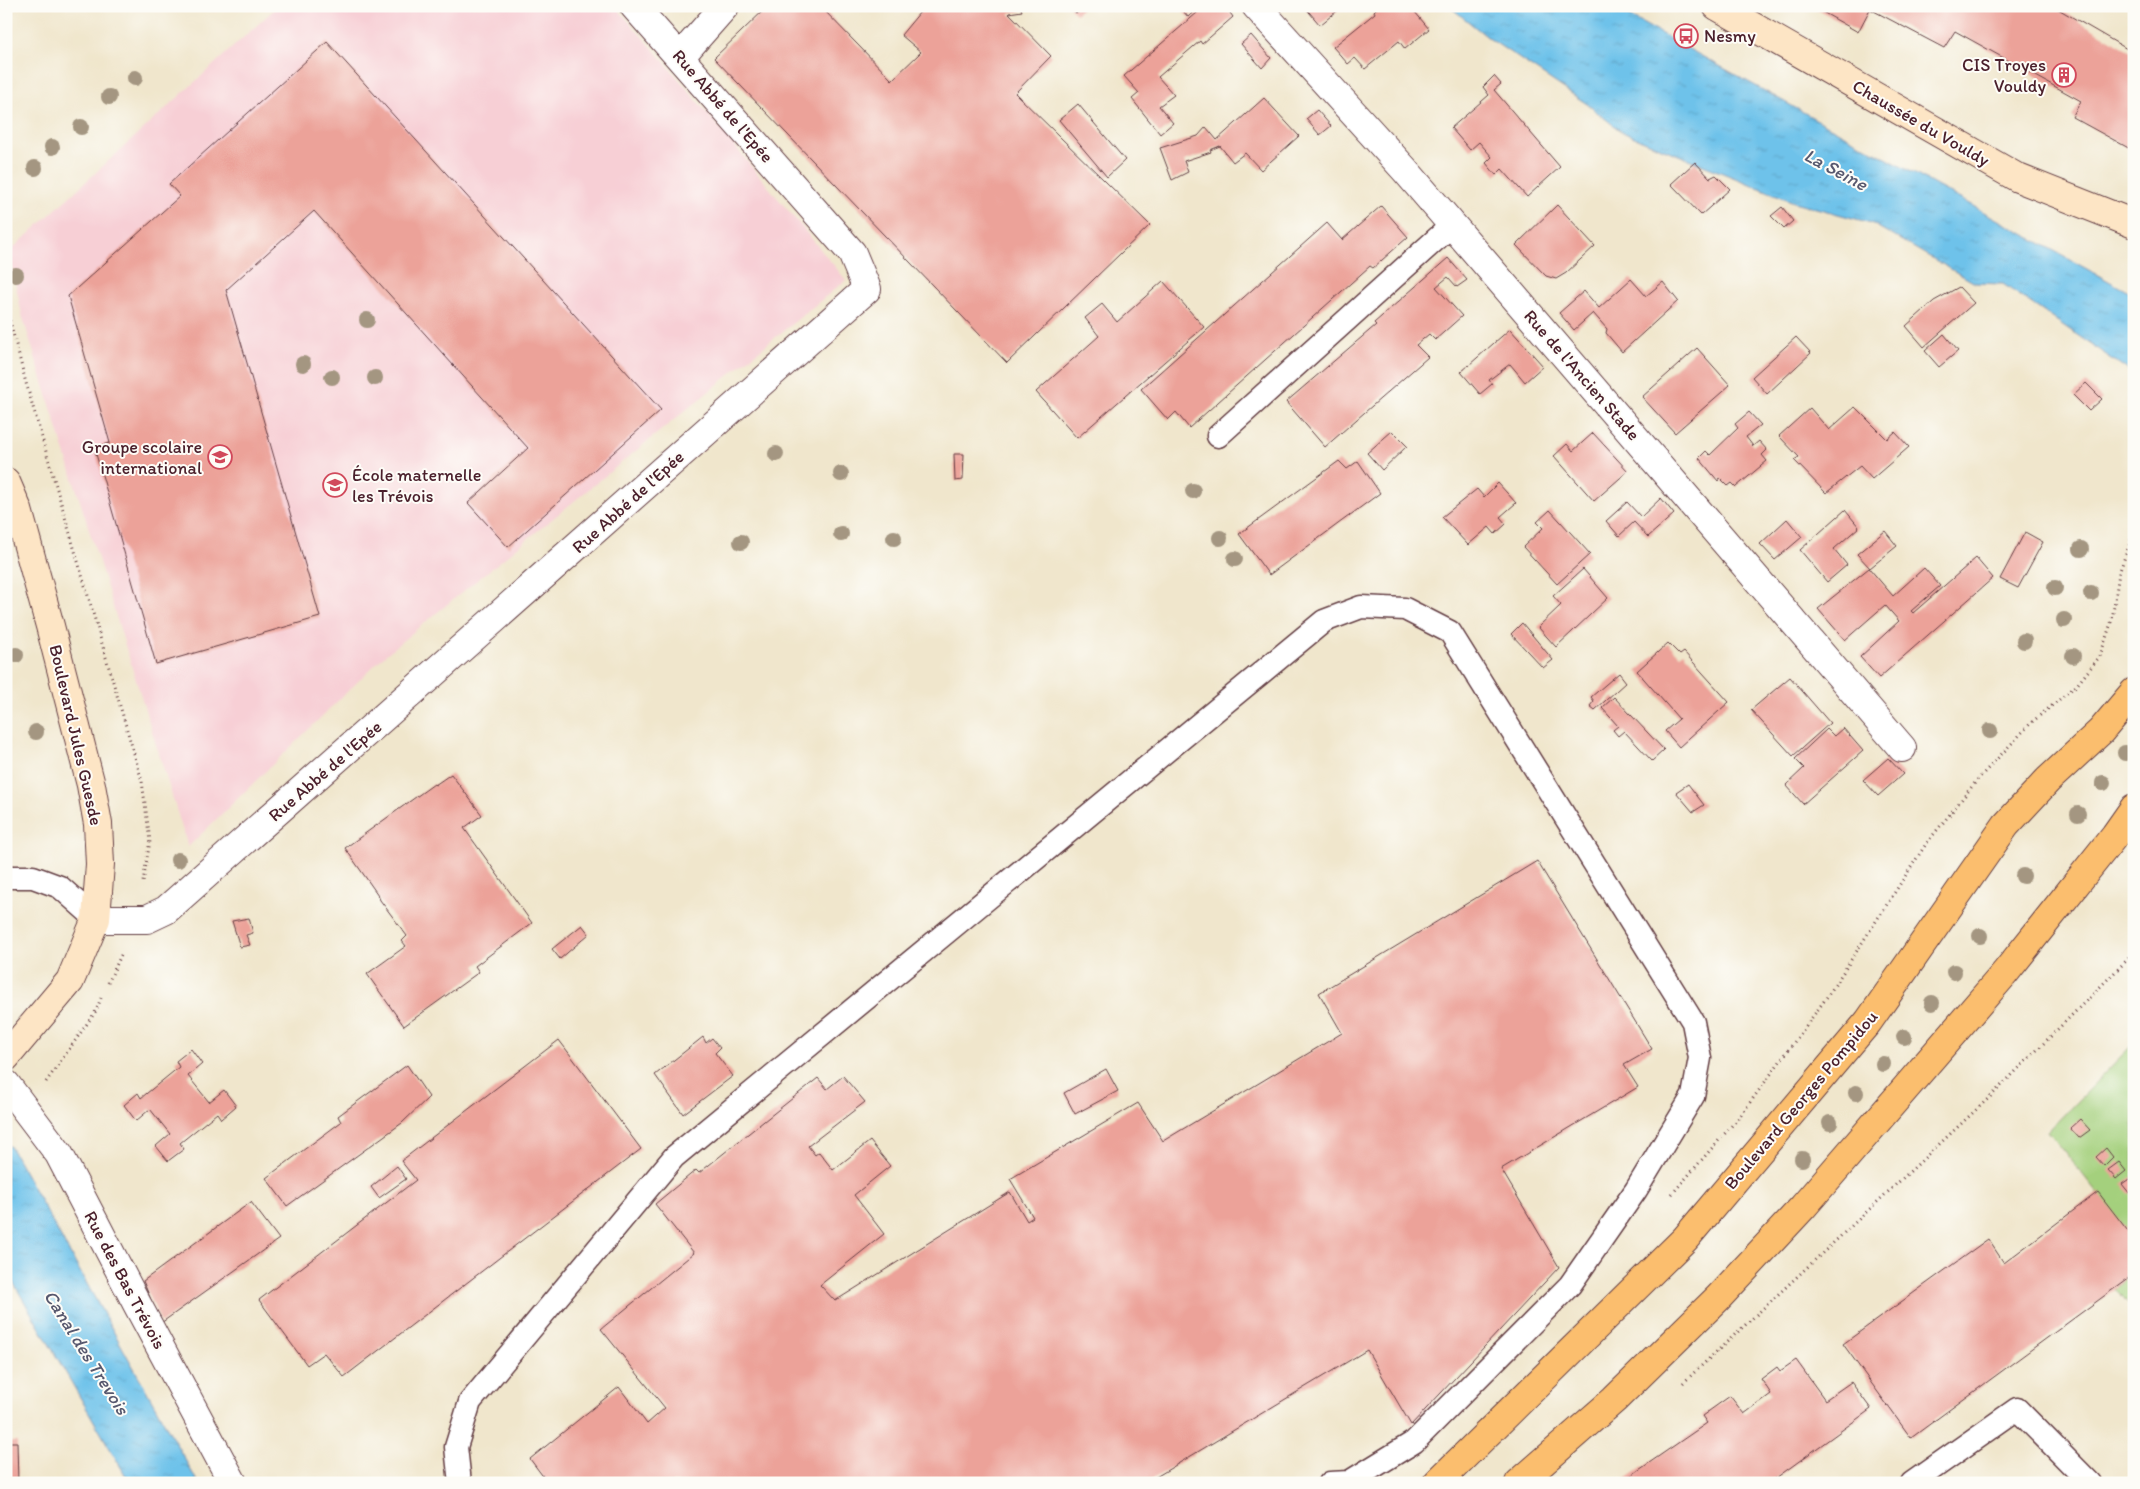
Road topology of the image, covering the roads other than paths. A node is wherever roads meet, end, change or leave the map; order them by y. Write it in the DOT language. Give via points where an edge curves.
graph roads {
  1 [pos="634,6"];
  2 [pos="725,6"];
  3 [pos="1256,6"];
  4 [pos="1717,6"];
  5 [pos="680,57"];
  6 [pos="2134,224"];
  7 [pos="1452,225"];
  8 [pos="1218,436"];
  9 [pos="6,482"];
  10 [pos="2134,692"];
  11 [pos="1902,748"];
  12 [pos="2134,808"];
  13 [pos="6,878"];
  14 [pos="96,919"];
  15 [pos="6,1057"];
  16 [pos="6,1084"];
  17 [pos="233,1483"];
  18 [pos="460,1483"];
  19 [pos="1330,1483"];
  20 [pos="1437,1483"];
  21 [pos="1519,1483"];
  22 [pos="1912,1483"];
  23 [pos="2090,1483"];
  1 -- 5 [label="street, Rue Abbé de l'Epée"];
  2 -- 5 [label="street"];
  3 -- 7 [label="street, Rue de l'Ancien Stade"];
  4 -- 6 [label="main road, Chaussée du Vouldy" via="2018,178"];
  5 -- 14 [label="street, Rue Abbé de l'Epée" via="852,253 867,290 166,910 147,919"];
  7 -- 8 [label="lane"];
  7 -- 11 [label="street, Rue de l'Ancien Stade"];
  9 -- 14 [label="main road, Boulevard Jules Guesde" via="18,510 91,785 98,824 100,864"];
  10 -- 20 [label="main road, Boulevard Georges Pompidou" via="2101,731 2006,825 1868,1022 1685,1239"];
  12 -- 21 [label="main road" via="2005,973 1803,1207 1718,1298 1614,1400"];
  13 -- 14 [label="lane" via="33,876 60,887"];
  14 -- 15 [label="main road, Boulevard Jules Guesde" via="70,981"];
  16 -- 17 [label="street, Rue des Bas Trévois" via="59,1154"];
  18 -- 19 [label="lane" via="456,1447 470,1402 674,1156 1324,620 1361,607 1405,609 1450,632 1693,1022 1700,1058 1693,1096 1636,1190 1570,1285 1414,1442 1350,1482"];
  22 -- 23 [label="lane" via="2017,1409"];
}
